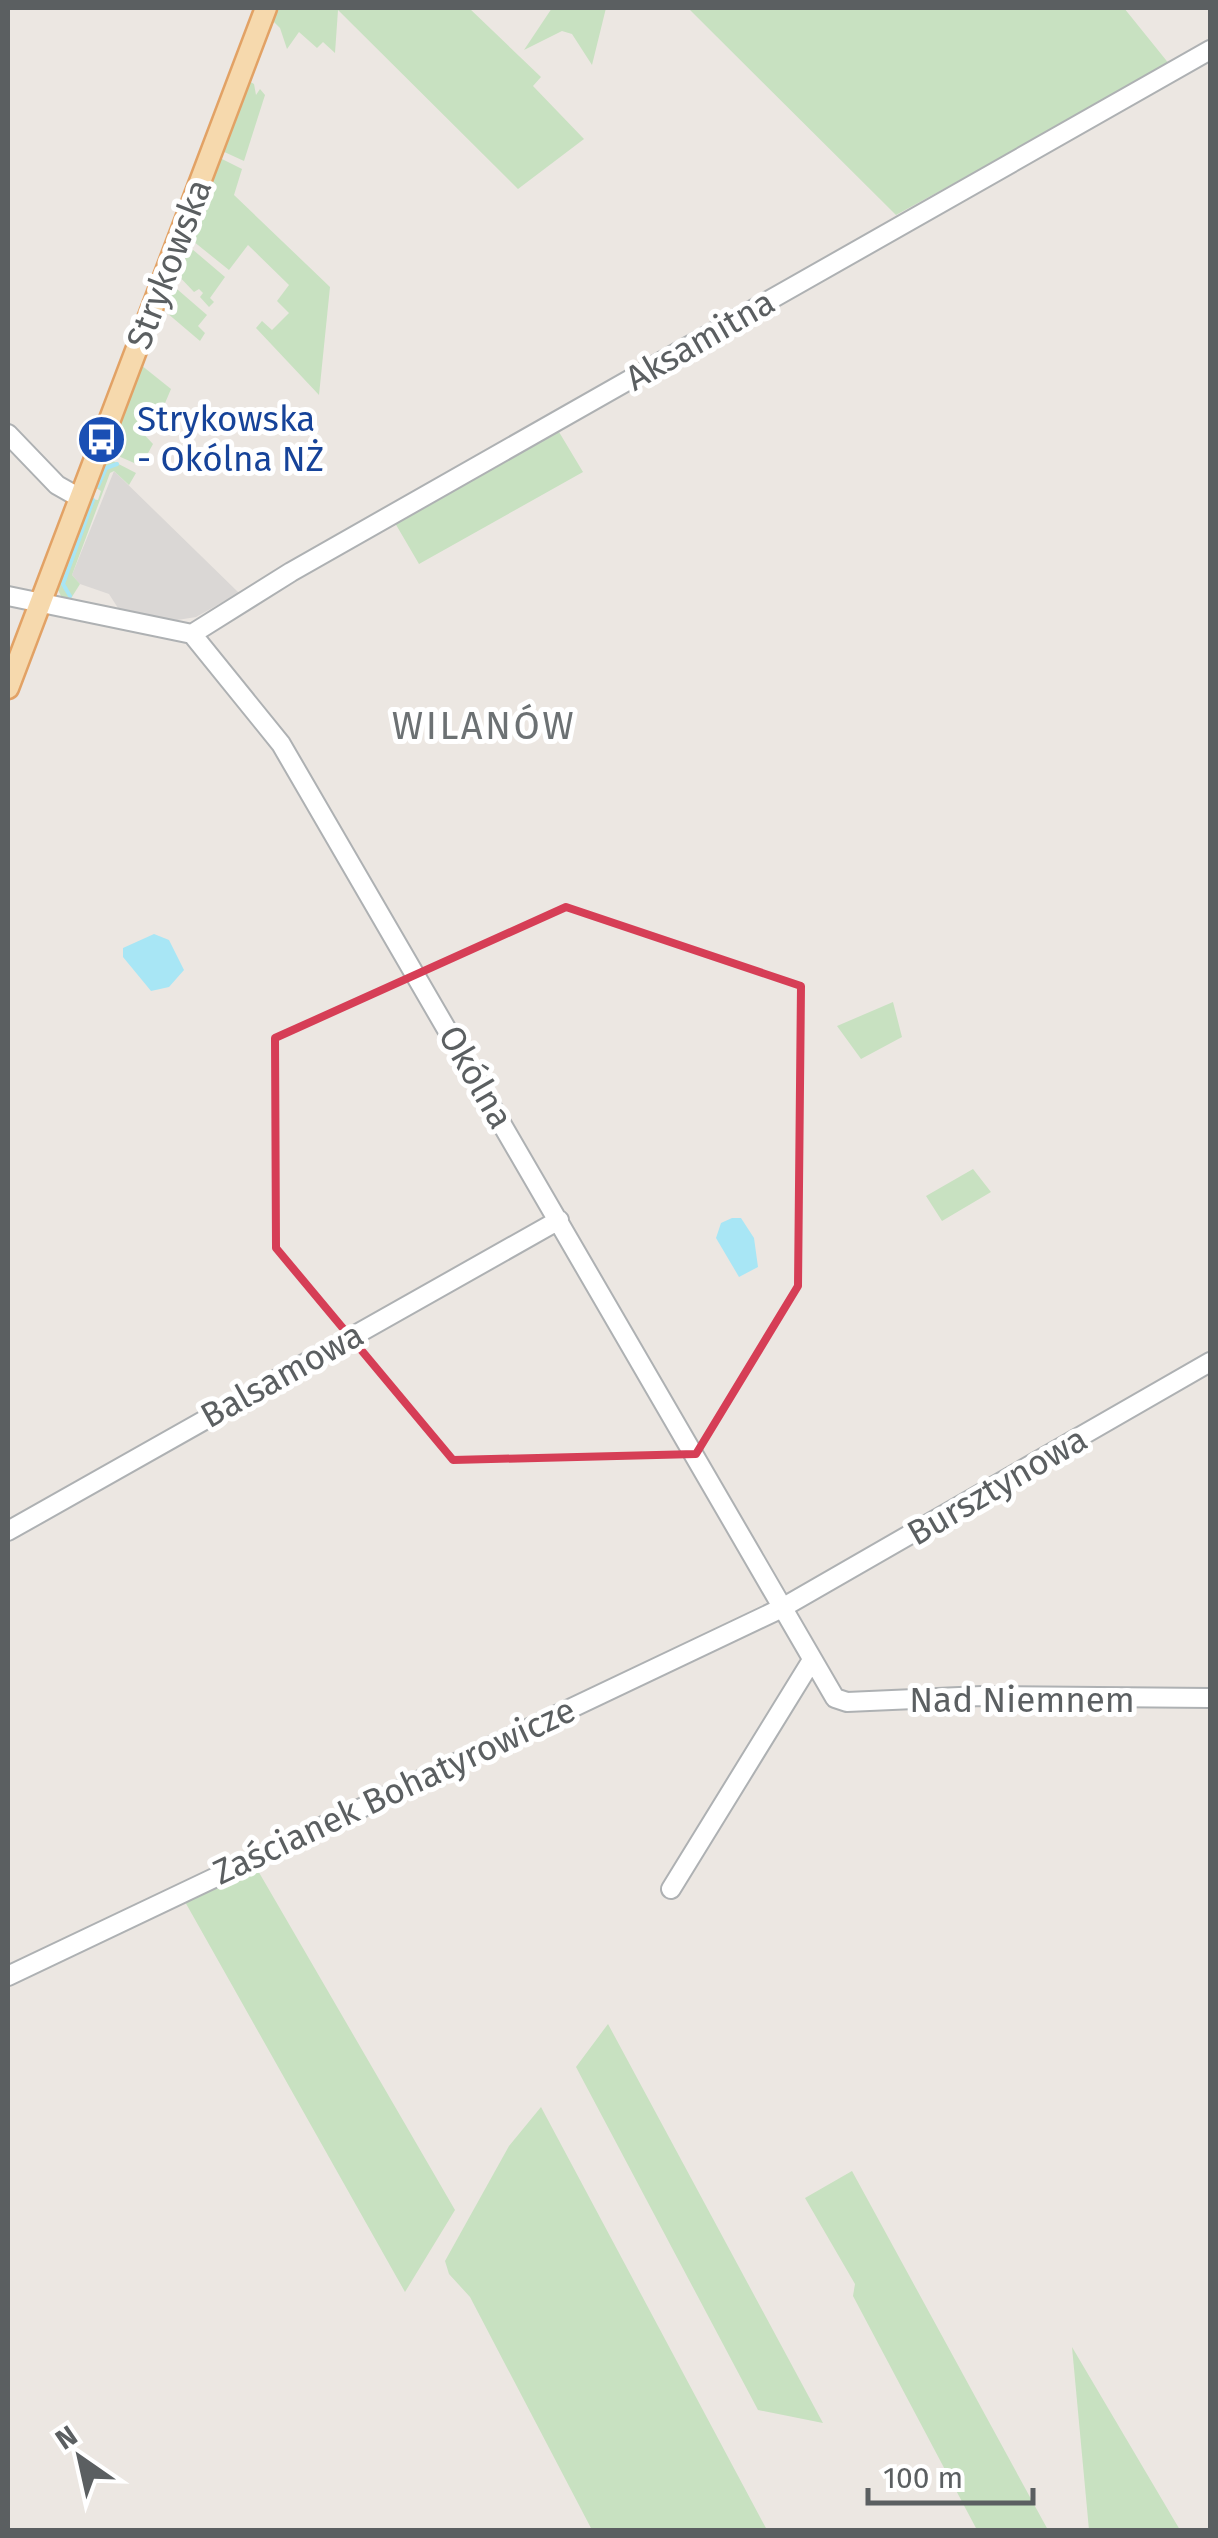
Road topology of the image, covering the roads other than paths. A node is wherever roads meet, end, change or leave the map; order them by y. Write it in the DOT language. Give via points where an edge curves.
graph roads {
  1 [pos="266,8"];
  2 [pos="1210,50"];
  3 [pos="8,434"];
  4 [pos="80,498"];
  5 [pos="8,596"];
  6 [pos="40,603"];
  7 [pos="192,634"];
  8 [pos="8,688"];
  9 [pos="558,1220"];
  10 [pos="1210,1362"];
  11 [pos="8,1532"];
  12 [pos="782,1608"];
  13 [pos="812,1660"];
  14 [pos="835,1698"];
  15 [pos="1210,1698"];
  16 [pos="670,1889"];
  17 [pos="8,1976"];
  1 -- 4 [label="main road, Strykowska"];
  2 -- 7 [label="street, Aksamitna" via="290,572"];
  3 -- 4 [label="street" via="57,485"];
  4 -- 6 [label="main road, Strykowska"];
  5 -- 6 [label="street"];
  6 -- 7 [label="street"];
  6 -- 8 [label="main road, Strykowska"];
  7 -- 9 [label="street, Okólna" via="281,744"];
  9 -- 11 [label="street, Balsamowa"];
  9 -- 12 [label="street, Okólna"];
  10 -- 12 [label="street, Bursztynowa"];
  12 -- 13 [label="street, Okólna"];
  12 -- 17 [label="street, Zaścianek Bohatyrowicze"];
  13 -- 14 [label="street, Okólna"];
  13 -- 16 [label="street"];
  14 -- 15 [label="street, Nad Niemnem"];
}
